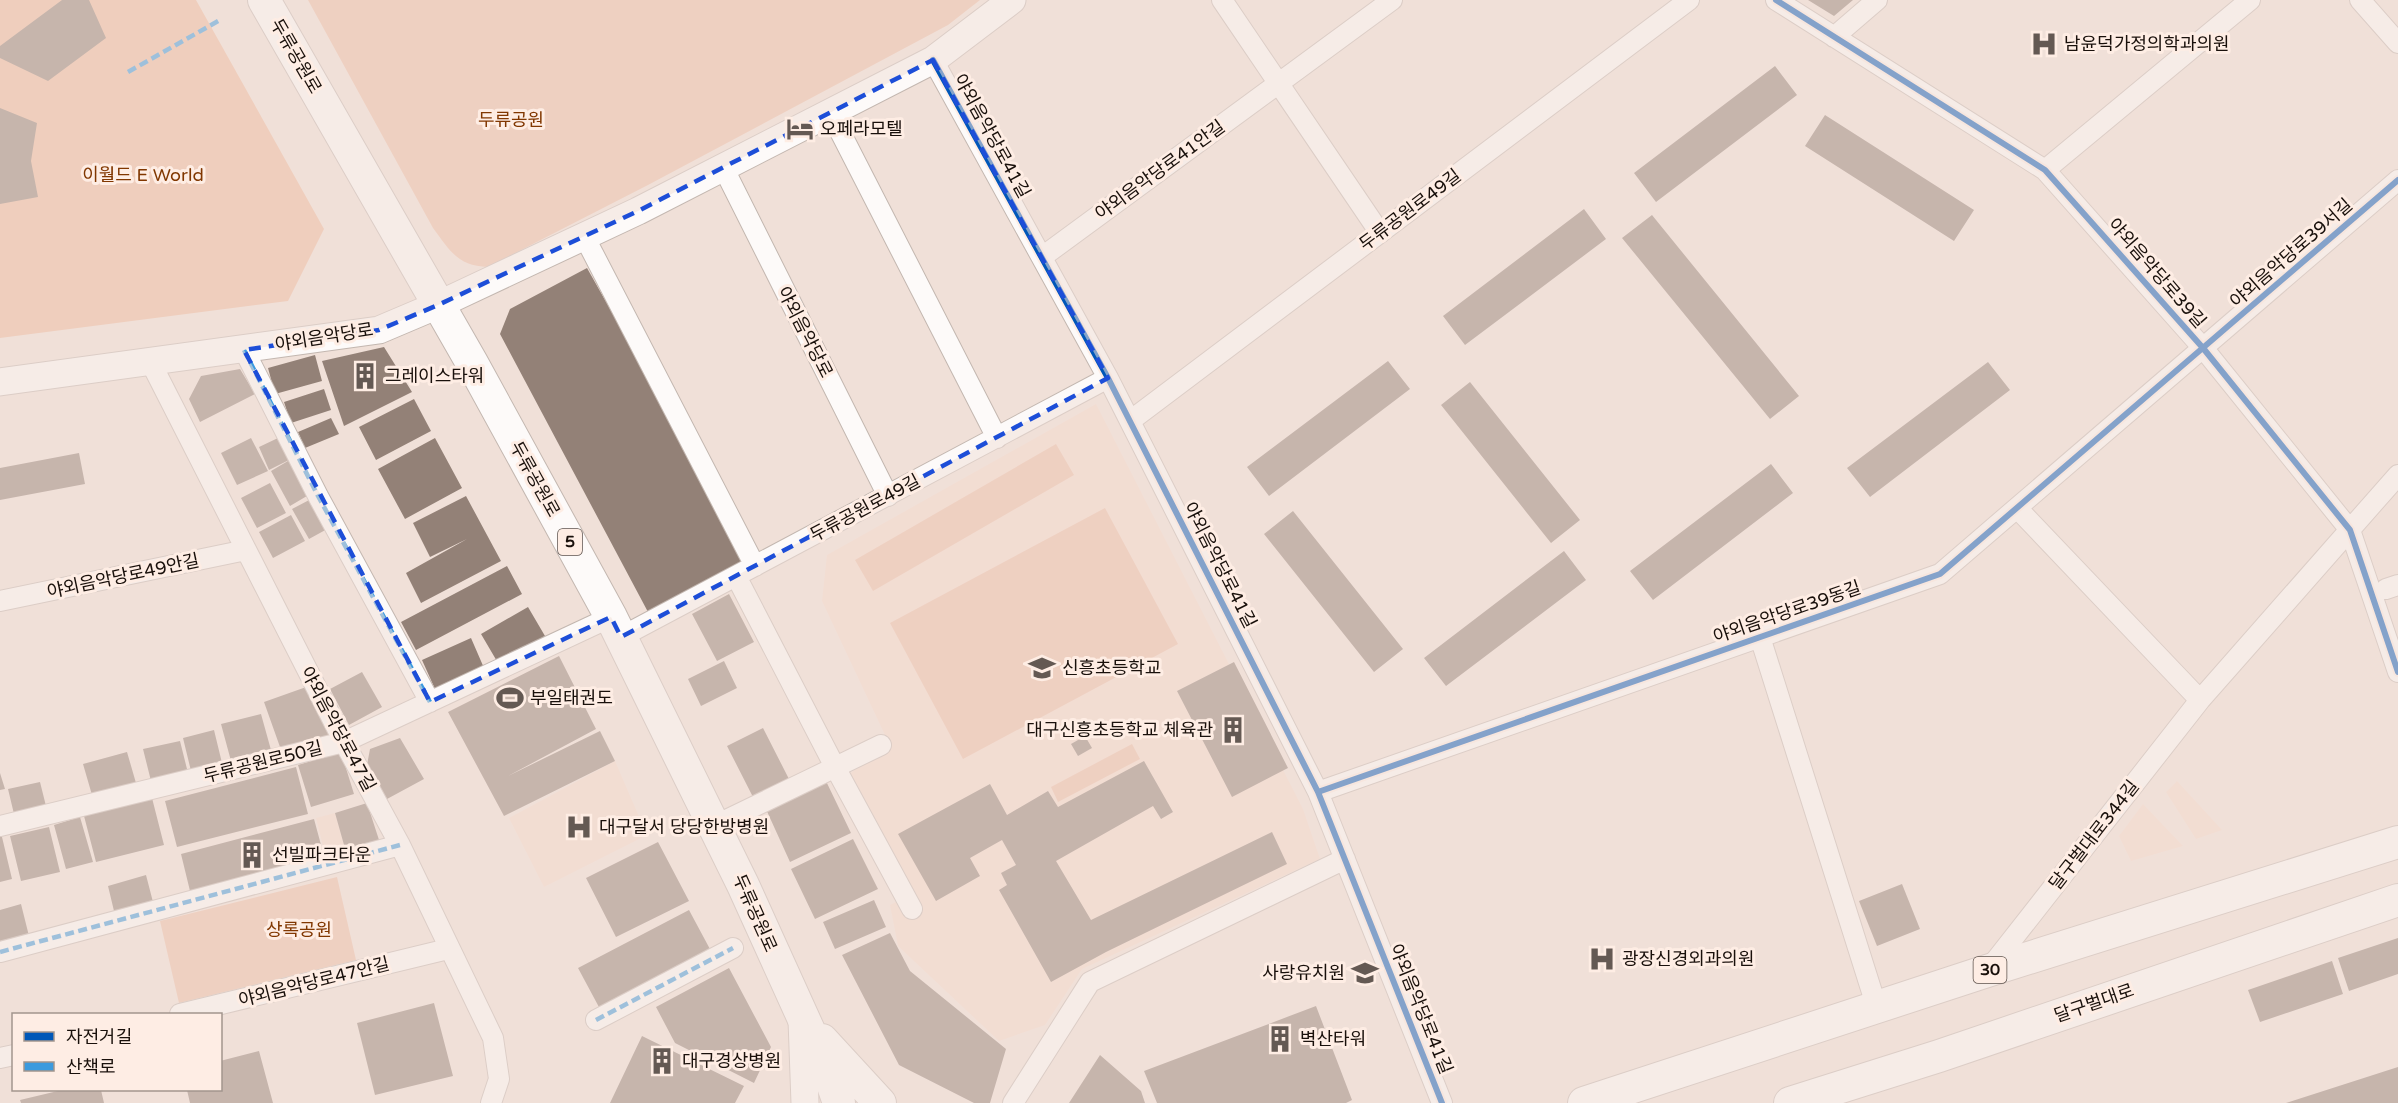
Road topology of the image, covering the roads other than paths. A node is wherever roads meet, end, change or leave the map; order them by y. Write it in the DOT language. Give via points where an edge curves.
graph roads {
  1 [pos="264,0"];
  2 [pos="1012,0"];
  3 [pos="1222,0"];
  4 [pos="1392,0"];
  5 [pos="1689,0"];
  6 [pos="1776,0"];
  7 [pos="1877,0"];
  8 [pos="2250,0"];
  9 [pos="2360,0"];
  10 [pos="1834,37"];
  11 [pos="2398,43"];
  12 [pos="933,60"];
  13 [pos="1279,84"];
  14 [pos="830,112"];
  15 [pos="723,167"];
  16 [pos="2045,170"];
  17 [pos="2398,180"];
  18 [pos="1380,233"];
  19 [pos="584,236"];
  20 [pos="1042,257"];
  21 [pos="438,305"];
  22 [pos="2203,348"];
  23 [pos="244,350"];
  24 [pos="150,361"];
  25 [pos="1108,378"];
  26 [pos="0,382"];
  27 [pos="1130,421"];
  28 [pos="997,438"];
  29 [pos="2398,475"];
  30 [pos="888,496"];
  31 [pos="2017,508"];
  32 [pos="2349,530"];
  33 [pos="246,550"];
  34 [pos="755,566"];
  35 [pos="736,576"];
  36 [pos="0,601"];
  37 [pos="616,627"];
  38 [pos="1760,638"];
  39 [pos="2398,672"];
  40 [pos="2200,700"];
  41 [pos="430,702"];
  42 [pos="344,742"];
  43 [pos="881,745"];
  44 [pos="835,767"];
  45 [pos="1318,792"];
  46 [pos="0,826"];
  47 [pos="714,826"];
  48 [pos="2398,842"];
  49 [pos="400,845"];
  50 [pos="1345,859"];
  51 [pos="2398,900"];
  52 [pos="912,909"];
  53 [pos="733,948"];
  54 [pos="448,949"];
  55 [pos="0,952"];
  56 [pos="1988,971"];
  57 [pos="1877,1008"];
  58 [pos="184,1013"];
  59 [pos="802,1018"];
  60 [pos="596,1020"];
  61 [pos="491,1103"];
  62 [pos="805,1103"];
  63 [pos="839,1103"];
  64 [pos="880,1103"];
  65 [pos="1013,1103"];
  66 [pos="1442,1103"];
  67 [pos="1584,1103"];
  68 [pos="1790,1103"];
  1 -- 21 [label="main road, 두류공원로 / 5"];
  2 -- 12 [label="main road, 야외음악당로"];
  3 -- 13 [label="street"];
  4 -- 13 [label="street, 야외음악당로41안길"];
  5 -- 18 [label="street, 두류공원로49길"];
  6 -- 10 [label="street, 야외음악당로39길"];
  7 -- 10 [label="street"];
  8 -- 16 [label="street"];
  9 -- 11 [label="street"];
  10 -- 16 [label="street, 야외음악당로39길"];
  12 -- 14 [label="main road, 야외음악당로"];
  12 -- 20 [label="street, 야외음악당로41길"];
  13 -- 18 [label="street"];
  13 -- 20 [label="street, 야외음악당로41안길"];
  14 -- 15 [label="main road, 야외음악당로"];
  14 -- 28 [label="street"];
  15 -- 19 [label="main road, 야외음악당로"];
  15 -- 30 [label="street, 야외음악당로"];
  16 -- 22 [label="street, 야외음악당로39길"];
  17 -- 22 [label="street, 야외음악당로39서길"];
  18 -- 27 [label="street, 두류공원로49길"];
  19 -- 21 [label="main road, 야외음악당로"];
  19 -- 34 [label="street"];
  20 -- 25 [label="street, 야외음악당로41길"];
  21 -- 23 [label="main road, 야외음악당로" via="379,330"];
  21 -- 37 [label="main road, 두류공원로 / 5"];
  22 -- 31 [label="street, 야외음악당로39동길"];
  22 -- 32 [label="street, 야외음악당로39길"];
  23 -- 24 [label="main road, 야외음악당로"];
  23 -- 41 [label="street"];
  24 -- 26 [label="main road, 야외음악당로"];
  24 -- 33 [label="street, 야외음악당로47길"];
  25 -- 27 [label="street, 야외음악당로41길"];
  25 -- 28 [label="street, 두류공원로49길"];
  27 -- 45 [label="street, 야외음악당로41길"];
  28 -- 30 [label="street, 두류공원로49길"];
  29 -- 32 [label="street, 달구벌대로344길"];
  30 -- 34 [label="street, 두류공원로49길"];
  31 -- 38 [label="street, 야외음악당로39동길" via="1940,574"];
  31 -- 40 [label="street"];
  32 -- 39 [label="street, 야외음악당로39길"];
  32 -- 40 [label="street, 달구벌대로344길"];
  33 -- 36 [label="street, 야외음악당로49안길"];
  33 -- 42 [label="street, 야외음악당로47길"];
  34 -- 35 [label="street, 두류공원로49길"];
  35 -- 37 [label="street, 두류공원로49길"];
  35 -- 44 [label="street"];
  37 -- 41 [label="street, 두류공원로50길"];
  37 -- 47 [label="main road, 두류공원로 / 5"];
  38 -- 45 [label="street, 야외음악당로39동길"];
  38 -- 57 [label="street"];
  40 -- 56 [label="street, 달구벌대로344길"];
  41 -- 42 [label="street, 두류공원로50길"];
  42 -- 46 [label="street, 두류공원로50길"];
  42 -- 49 [label="street, 야외음악당로47길"];
  43 -- 44 [label="street"];
  44 -- 47 [label="street"];
  44 -- 52 [label="street"];
  45 -- 50 [label="street, 야외음악당로41길"];
  47 -- 59 [label="main road, 두류공원로 / 5"];
  48 -- 56 [label="main road, 30"];
  49 -- 54 [label="street, 야외음악당로47길"];
  49 -- 55 [label="street"];
  50 -- 65 [label="street" via="1090,982"];
  50 -- 66 [label="street, 야외음악당로41길"];
  51 -- 68 [label="main road, 달구벌대로"];
  53 -- 60 [label="street"];
  54 -- 58 [label="street, 야외음악당로47안길"];
  54 -- 61 [label="street, 야외음악당로47길" via="494,1038 499,1079"];
  56 -- 57 [label="main road, 30"];
  57 -- 67 [label="main road, 30"];
  59 -- 62 [label="main road"];
  59 -- 63 [label="main road, 두류공원로 / 5"];
  59 -- 64 [label="main road"];
}
